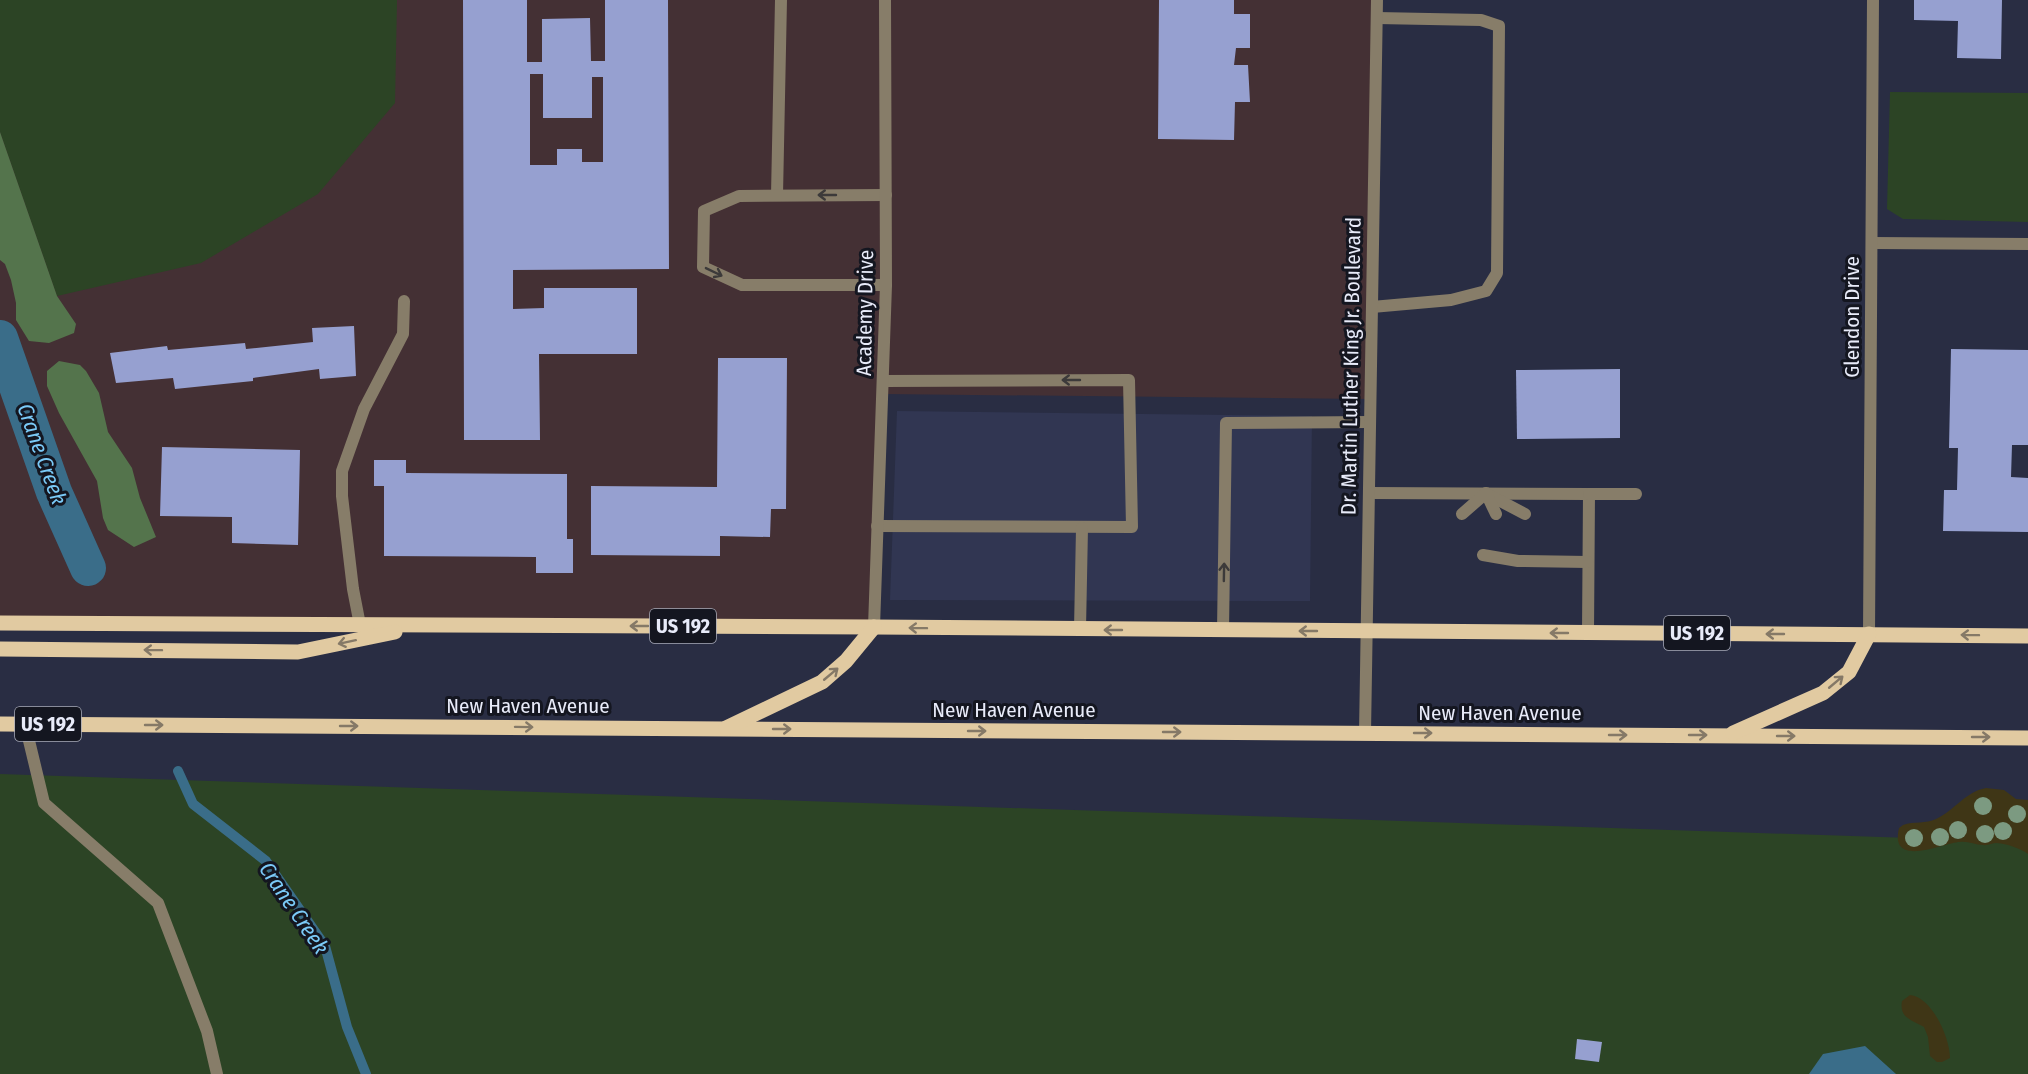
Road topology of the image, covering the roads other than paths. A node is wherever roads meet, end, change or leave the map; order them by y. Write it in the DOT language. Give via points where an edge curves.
graph roads {
  1 [pos="781,0"];
  2 [pos="885,0"];
  3 [pos="1377,0"];
  4 [pos="1873,0"];
  5 [pos="1377,18"];
  6 [pos="777,195"];
  7 [pos="886,195"];
  8 [pos="1872,243"];
  9 [pos="2028,244"];
  10 [pos="886,285"];
  11 [pos="404,302"];
  12 [pos="1372,307"];
  13 [pos="883,381"];
  14 [pos="1370,422"];
  15 [pos="1369,493"];
  16 [pos="1486,493"];
  17 [pos="1589,494"];
  18 [pos="1636,494"];
  19 [pos="1462,514"];
  20 [pos="1496,514"];
  21 [pos="1525,514"];
  22 [pos="877,526"];
  23 [pos="1082,528"];
  24 [pos="1537,554"];
  25 [pos="1483,555"];
  26 [pos="1516,558"];
  27 [pos="1588,562"];
  28 [pos="0,623"];
  29 [pos="360,625"];
  30 [pos="424,625"];
  31 [pos="874,627"];
  32 [pos="1080,629"];
  33 [pos="1223,630"];
  34 [pos="1367,632"];
  35 [pos="1588,633"];
  36 [pos="1869,634"];
  37 [pos="2028,636"];
  38 [pos="0,649"];
  39 [pos="0,724"];
  40 [pos="25,724"];
  41 [pos="723,729"];
  42 [pos="1365,733"];
  43 [pos="1728,735"];
  44 [pos="2028,738"];
  45 [pos="217,1074"];
  1 -- 6 [label="street"];
  2 -- 7 [label="street, Academy Drive"];
  3 -- 5 [label="street, Dr. Martin Luther King Jr. Boulevard"];
  4 -- 8 [label="street, Glendon Drive"];
  5 -- 12 [label="street, Dr. Martin Luther King Jr. Boulevard"];
  5 -- 12 [label="street" via="1481,20 1499,26 1497,273 1486,291 1451,300"];
  7 -- 6 [label="street, one-way"];
  6 -- 10 [label="street, one-way" via="739,196 704,212 703,267 742,285"];
  7 -- 10 [label="street, Academy Drive"];
  8 -- 9 [label="street"];
  8 -- 36 [label="street, Glendon Drive"];
  10 -- 13 [label="street, Academy Drive"];
  11 -- 29 [label="street" via="403,334 364,409 342,471 347,543"];
  12 -- 14 [label="street, Dr. Martin Luther King Jr. Boulevard"];
  13 -- 22 [label="street, Academy Drive"];
  23 -- 13 [label="street, one-way" via="1132,527 1129,380"];
  14 -- 15 [label="street, Dr. Martin Luther King Jr. Boulevard"];
  33 -- 14 [label="street, one-way" via="1226,423"];
  15 -- 16 [label="street"];
  15 -- 34 [label="street, Dr. Martin Luther King Jr. Boulevard"];
  16 -- 17 [label="street"];
  16 -- 19 [label="street"];
  16 -- 20 [label="street"];
  16 -- 21 [label="street"];
  17 -- 18 [label="street"];
  17 -- 27 [label="street"];
  22 -- 23 [label="street"];
  22 -- 31 [label="street, Academy Drive"];
  23 -- 32 [label="street"];
  24 -- 26 [label="street"];
  25 -- 26 [label="street"];
  26 -- 27 [label="street"];
  27 -- 35 [label="street"];
  28 -- 29 [label="main road, US 192"];
  29 -- 30 [label="main road, US 192"];
  31 -- 30 [label="main road, US 192, one-way"];
  30 -- 38 [label="main road, one-way" via="298,652"];
  32 -- 31 [label="main road, US 192, one-way"];
  41 -- 31 [label="main road, one-way" via="822,682 846,661"];
  33 -- 32 [label="main road, US 192, one-way"];
  34 -- 33 [label="main road, US 192, one-way"];
  35 -- 34 [label="main road, US 192, one-way"];
  34 -- 42 [label="street, Dr. Martin Luther King Jr. Boulevard"];
  36 -- 35 [label="main road, US 192, one-way"];
  37 -- 36 [label="main road, US 192, one-way"];
  43 -- 36 [label="main road, one-way" via="1823,693 1849,672"];
  39 -- 40 [label="main road, New Haven Avenue / US 192"];
  40 -- 41 [label="main road, New Haven Avenue / US 192, one-way"];
  40 -- 45 [label="street" via="44,803 158,903 207,1031"];
  41 -- 42 [label="main road, New Haven Avenue / US 192, one-way"];
  42 -- 43 [label="main road, New Haven Avenue / US 192, one-way"];
  43 -- 44 [label="main road, New Haven Avenue / US 192, one-way"];
}
